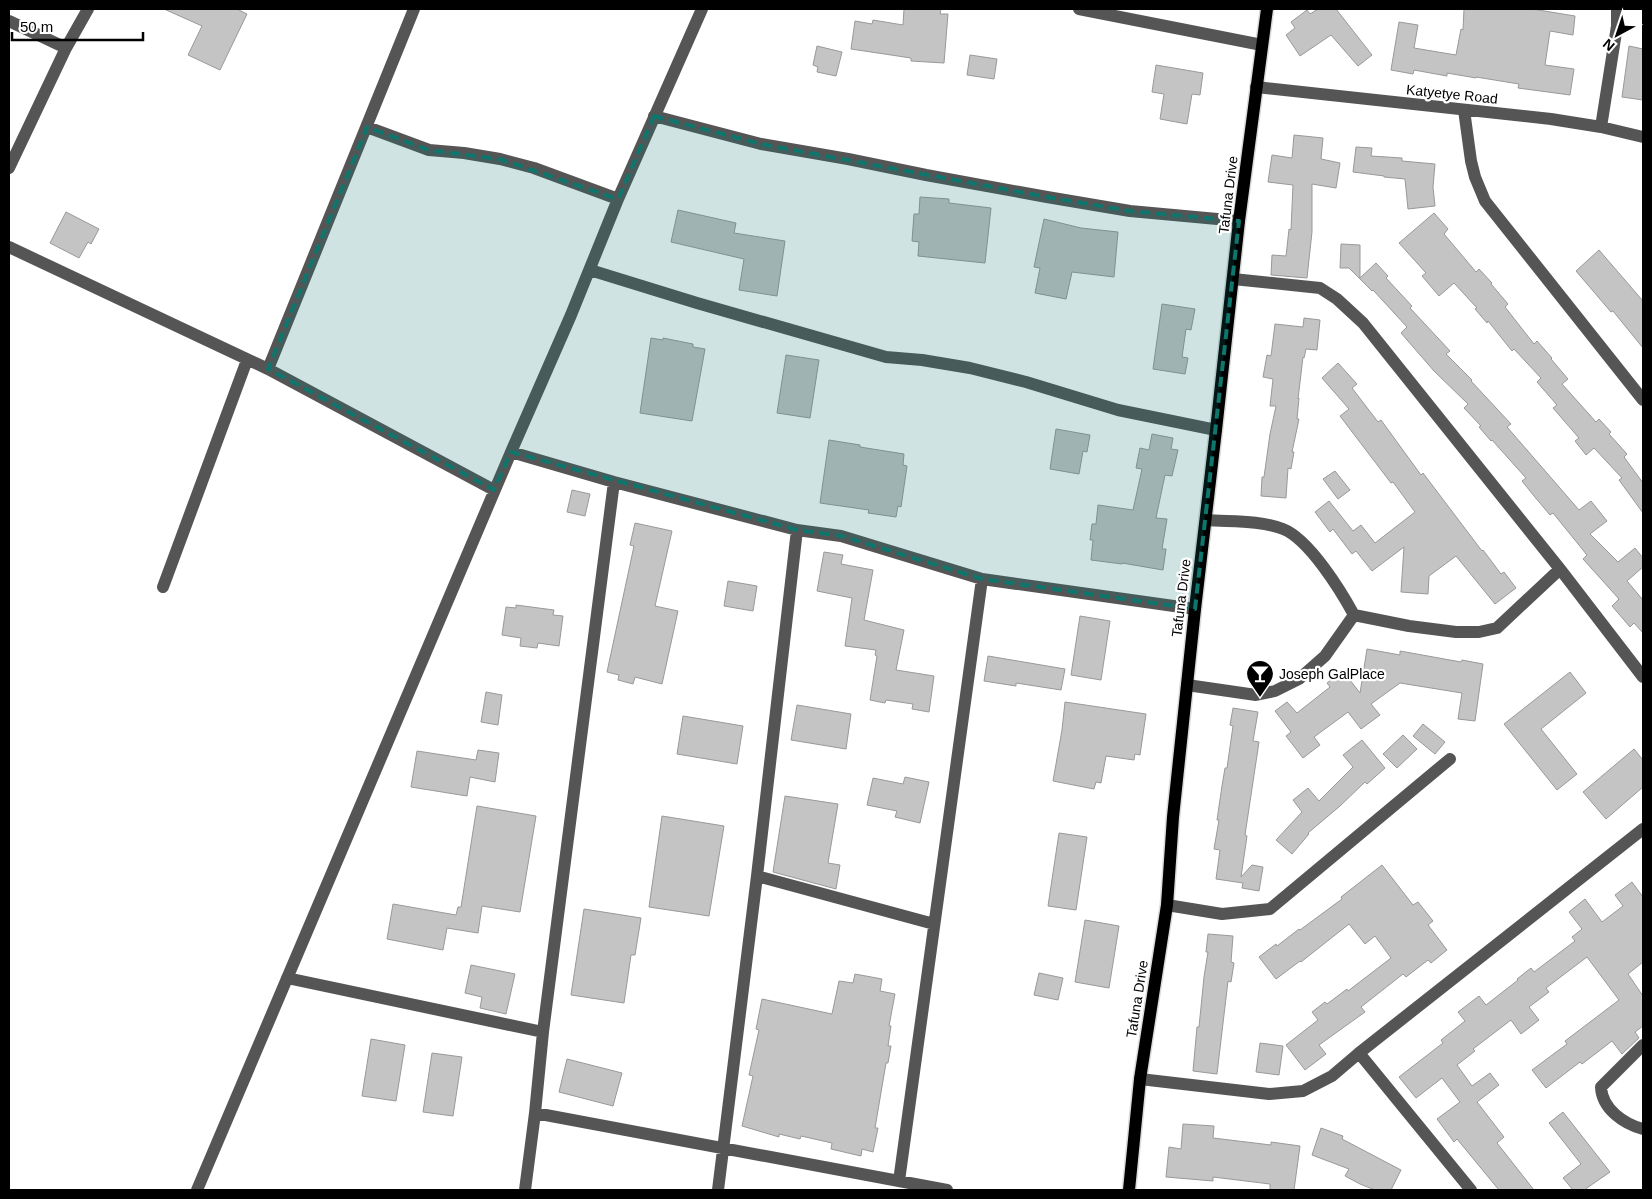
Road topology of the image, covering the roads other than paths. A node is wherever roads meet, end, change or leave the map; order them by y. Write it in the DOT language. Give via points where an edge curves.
graph roads {
  1 [pos="88,9"];
  2 [pos="414,9"];
  3 [pos="702,9"];
  4 [pos="1079,9"];
  5 [pos="1267,9"];
  6 [pos="1617,9"];
  7 [pos="9,21"];
  8 [pos="1262,45"];
  9 [pos="66,48"];
  10 [pos="1256,87"];
  11 [pos="1464,110"];
  12 [pos="654,116"];
  13 [pos="367,127"];
  14 [pos="1602,127"];
  15 [pos="1643,137"];
  16 [pos="9,168"];
  17 [pos="618,199"];
  18 [pos="1239,221"];
  19 [pos="9,247"];
  20 [pos="590,270"];
  21 [pos="1233,279"];
  22 [pos="247,360"];
  23 [pos="268,370"];
  24 [pos="1643,400"];
  25 [pos="1216,430"];
  26 [pos="511,452"];
  27 [pos="614,482"];
  28 [pos="494,490"];
  29 [pos="1206,520"];
  30 [pos="797,530"];
  31 [pos="1560,570"];
  32 [pos="982,579"];
  33 [pos="163,587"];
  34 [pos="1195,609"];
  35 [pos="1354,615"];
  36 [pos="1643,676"];
  37 [pos="1187,685"];
  38 [pos="1450,759"];
  39 [pos="1643,829"];
  40 [pos="758,876"];
  41 [pos="1168,905"];
  42 [pos="934,924"];
  43 [pos="287,978"];
  44 [pos="543,1032"];
  45 [pos="1643,1045"];
  46 [pos="1359,1053"];
  47 [pos="1140,1079"];
  48 [pos="535,1113"];
  49 [pos="1643,1129"];
  50 [pos="724,1149"];
  51 [pos="899,1181"];
  52 [pos="197,1190"];
  53 [pos="525,1190"];
  54 [pos="718,1190"];
  55 [pos="947,1190"];
  56 [pos="1129,1190"];
  57 [pos="1471,1190"];
  1 -- 9 [label="street"];
  2 -- 13 [label="street"];
  3 -- 12 [label="street"];
  4 -- 8 [label="street"];
  5 -- 8 [label="main road, Tafuna Drive"];
  6 -- 14 [label="street"];
  7 -- 9 [label="street"];
  8 -- 10 [label="main road, Tafuna Drive"];
  9 -- 16 [label="street"];
  10 -- 11 [label="street, Katyetye Road"];
  10 -- 18 [label="main road, Tafuna Drive"];
  11 -- 14 [label="street, Katyetye Road"];
  11 -- 24 [label="street" via="1471,161 1486,201"];
  12 -- 17 [label="street"];
  12 -- 18 [label="street" via="761,144 1047,197 1130,211"];
  13 -- 17 [label="street" via="428,150 500,159"];
  13 -- 23 [label="street"];
  14 -- 15 [label="street, Katyetye Road"];
  17 -- 20 [label="street"];
  18 -- 21 [label="main road, Tafuna Drive"];
  19 -- 22 [label="street"];
  20 -- 25 [label="street" via="886,357 970,368 1118,410"];
  20 -- 26 [label="street"];
  21 -- 25 [label="main road, Tafuna Drive"];
  21 -- 31 [label="street" via="1320,288 1337,299 1363,323"];
  22 -- 23 [label="street"];
  22 -- 33 [label="street"];
  23 -- 28 [label="street"];
  25 -- 29 [label="main road, Tafuna Drive"];
  26 -- 27 [label="street"];
  26 -- 28 [label="street"];
  27 -- 30 [label="street"];
  27 -- 44 [label="street"];
  28 -- 43 [label="street"];
  29 -- 34 [label="main road, Tafuna Drive"];
  29 -- 35 [label="street" via="1253,523 1284,530 1301,541"];
  30 -- 32 [label="street" via="841,536"];
  30 -- 40 [label="street"];
  31 -- 35 [label="street" via="1497,628 1479,632 1409,626"];
  31 -- 36 [label="street"];
  32 -- 34 [label="street"];
  32 -- 42 [label="street"];
  34 -- 37 [label="main road, Tafuna Drive"];
  35 -- 37 [label="street" via="1325,656 1299,679 1275,691 1256,695"];
  37 -- 41 [label="main road, Tafuna Drive" via="1173,818"];
  38 -- 41 [label="street" via="1270,909 1222,914"];
  39 -- 46 [label="street"];
  40 -- 42 [label="street"];
  40 -- 50 [label="street"];
  41 -- 47 [label="main road, Tafuna Drive"];
  42 -- 51 [label="street"];
  43 -- 44 [label="street"];
  43 -- 52 [label="street"];
  44 -- 48 [label="street"];
  45 -- 49 [label="street" via="1600,1087 1601,1095 1619,1119"];
  46 -- 47 [label="street" via="1332,1076 1303,1091 1269,1094"];
  46 -- 57 [label="street"];
  47 -- 56 [label="main road, Tafuna Drive"];
  48 -- 50 [label="street"];
  48 -- 53 [label="street"];
  50 -- 51 [label="street"];
  50 -- 54 [label="street"];
  51 -- 55 [label="street"];
}
